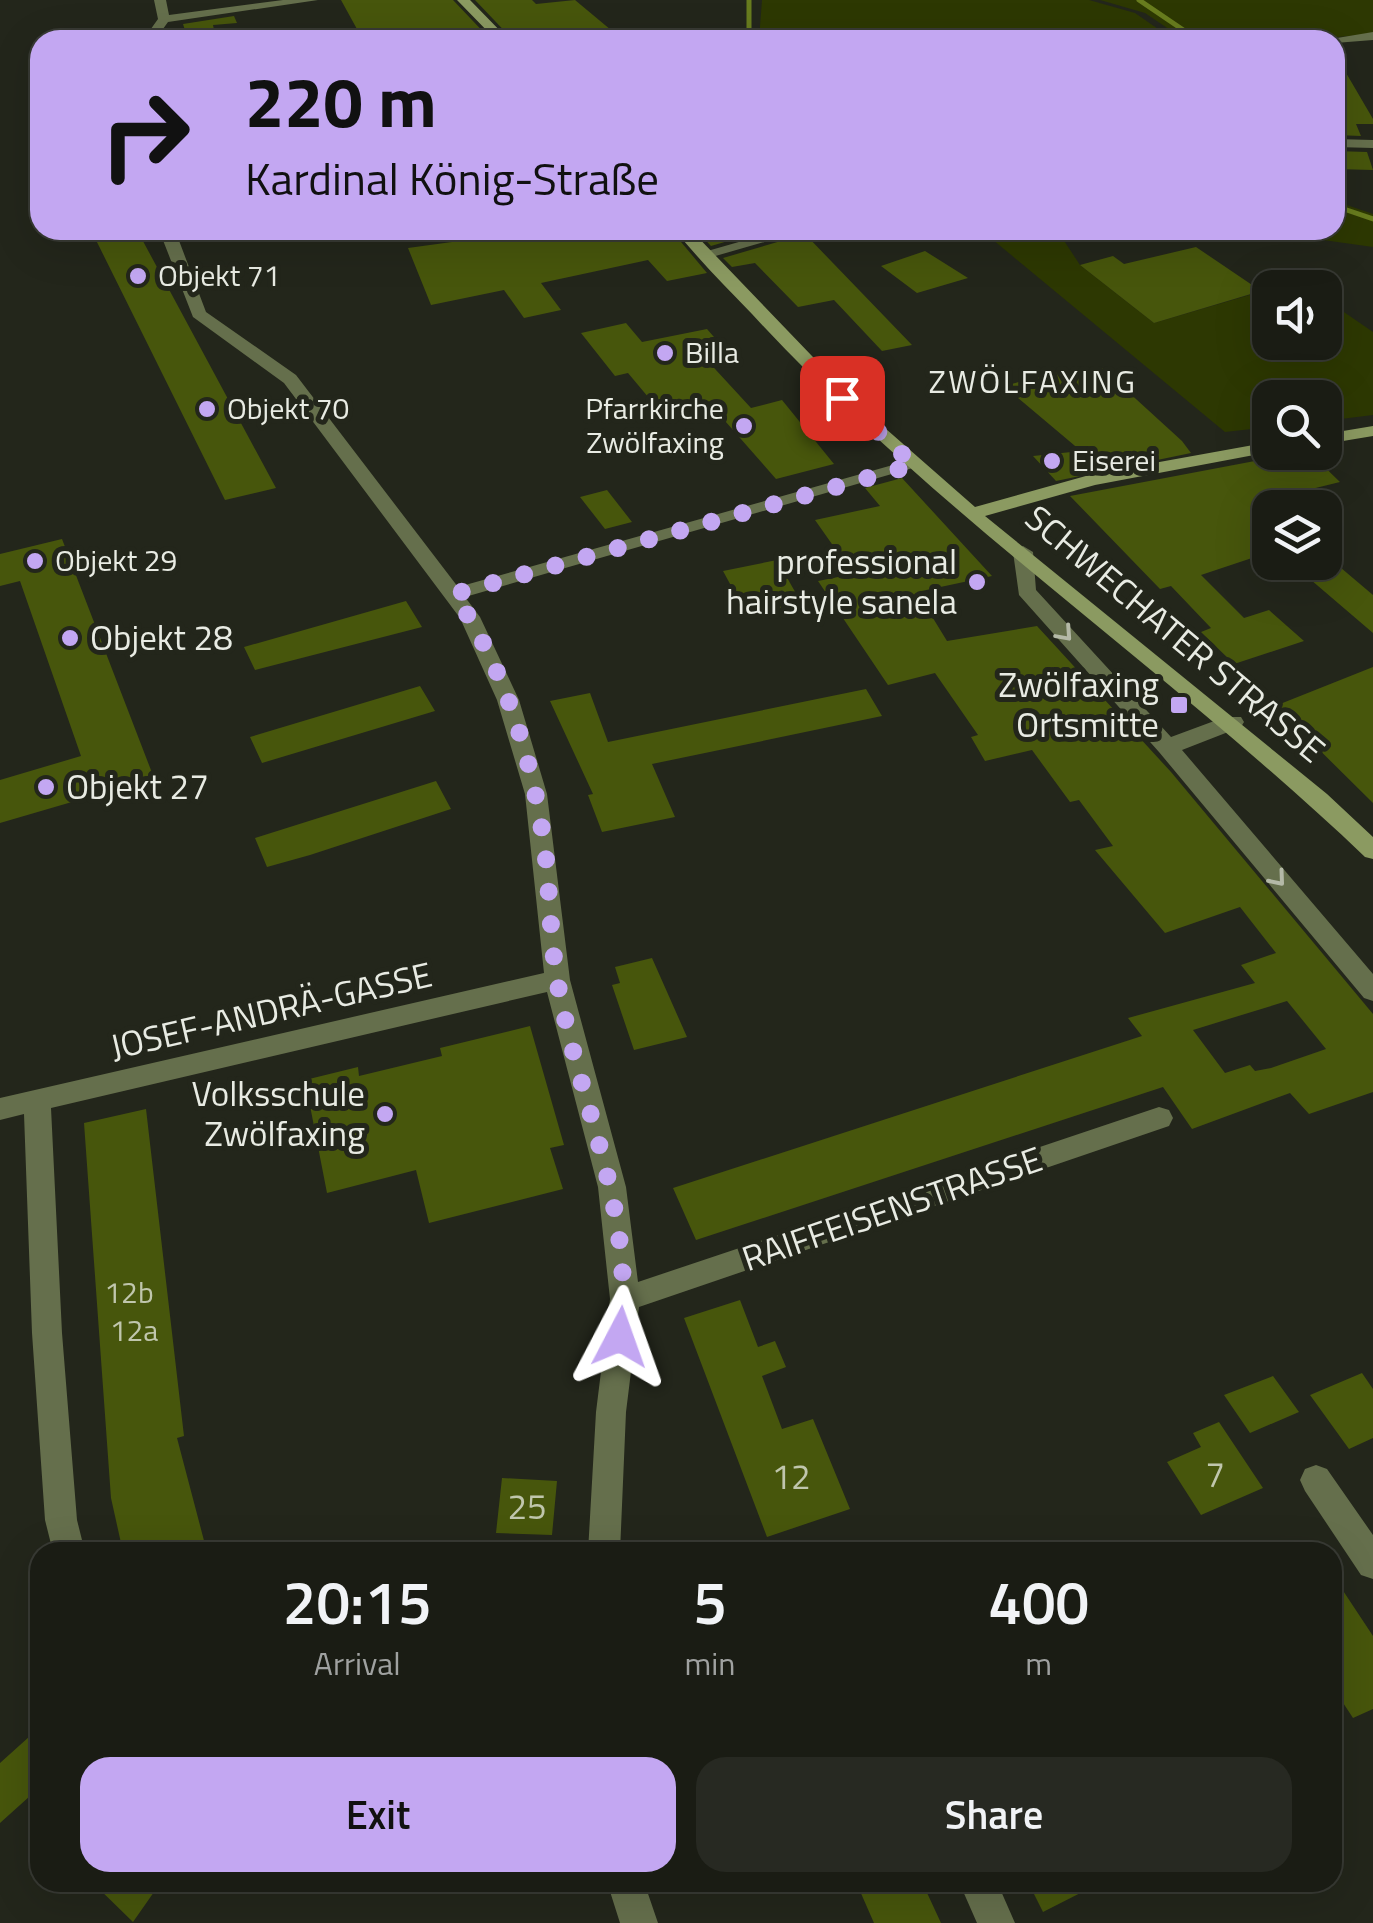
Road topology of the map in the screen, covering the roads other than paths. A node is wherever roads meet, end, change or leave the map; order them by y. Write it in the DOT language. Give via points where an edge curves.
graph roads {
  1 [pos="160,0"];
  2 [pos="312,0"];
  3 [pos="463,0"];
  4 [pos="164,19"];
  5 [pos="156,30"];
  6 [pos="494,30"];
  7 [pos="1373,36"];
  8 [pos="1345,39"];
  9 [pos="1345,143"];
  10 [pos="1373,144"];
  11 [pos="171,240"];
  12 [pos="693,240"];
  13 [pos="760,240"];
  14 [pos="706,254"];
  15 [pos="1373,431"];
  16 [pos="1342,436"];
  17 [pos="1252,450"];
  18 [pos="914,465"];
  19 [pos="974,513"];
  20 [pos="1023,552"];
  21 [pos="454,594"];
  22 [pos="1234,722"];
  23 [pos="1167,747"];
  24 [pos="1373,851"];
  25 [pos="557,980"];
  26 [pos="1373,991"];
  27 [pos="37,1101"];
  28 [pos="0,1109"];
  29 [pos="1159,1118"];
  30 [pos="626,1300"];
  31 [pos="1316,1480"];
  32 [pos="66,1542"];
  33 [pos="604,1542"];
  34 [pos="1373,1563"];
  35 [pos="628,1892"];
  36 [pos="982,1892"];
  37 [pos="639,1923"];
  38 [pos="996,1923"];
  1 -- 4 [label="street"];
  2 -- 4 [label="street"];
  3 -- 6 [label="main road"];
  4 -- 5 [label="street"];
  7 -- 8 [label="street"];
  9 -- 10 [label="street"];
  11 -- 21 [label="street" via="199,314 290,379"];
  12 -- 14 [label="main road, SCHWECHATER STRASSE"];
  13 -- 14 [label="street"];
  14 -- 18 [label="main road, SCHWECHATER STRASSE"];
  15 -- 16 [label="main road"];
  17 -- 19 [label="main road" via="1093,480"];
  18 -- 19 [label="main road, SCHWECHATER STRASSE"];
  18 -- 21 [label="street"];
  19 -- 20 [label="main road, SCHWECHATER STRASSE"];
  20 -- 22 [label="main road, SCHWECHATER STRASSE"];
  20 -- 23 [label="street, one-way" via="1026,591"];
  21 -- 25 [label="street" via="485,644 535,789"];
  22 -- 23 [label="street"];
  22 -- 24 [label="main road, SCHWECHATER STRASSE"];
  23 -- 26 [label="street, one-way"];
  25 -- 27 [label="street, JOSEF-ANDRÄ-GASSE"];
  25 -- 30 [label="street" via="612,1186"];
  27 -- 28 [label="street, JOSEF-ANDRÄ-GASSE"];
  27 -- 32 [label="street" via="46,1333"];
  29 -- 30 [label="street, RAIFFEISENSTRASSE"];
  30 -- 33 [label="street" via="611,1412"];
  31 -- 34 [label="street"];
  35 -- 37 [label="street"];
  36 -- 38 [label="street"];
}
